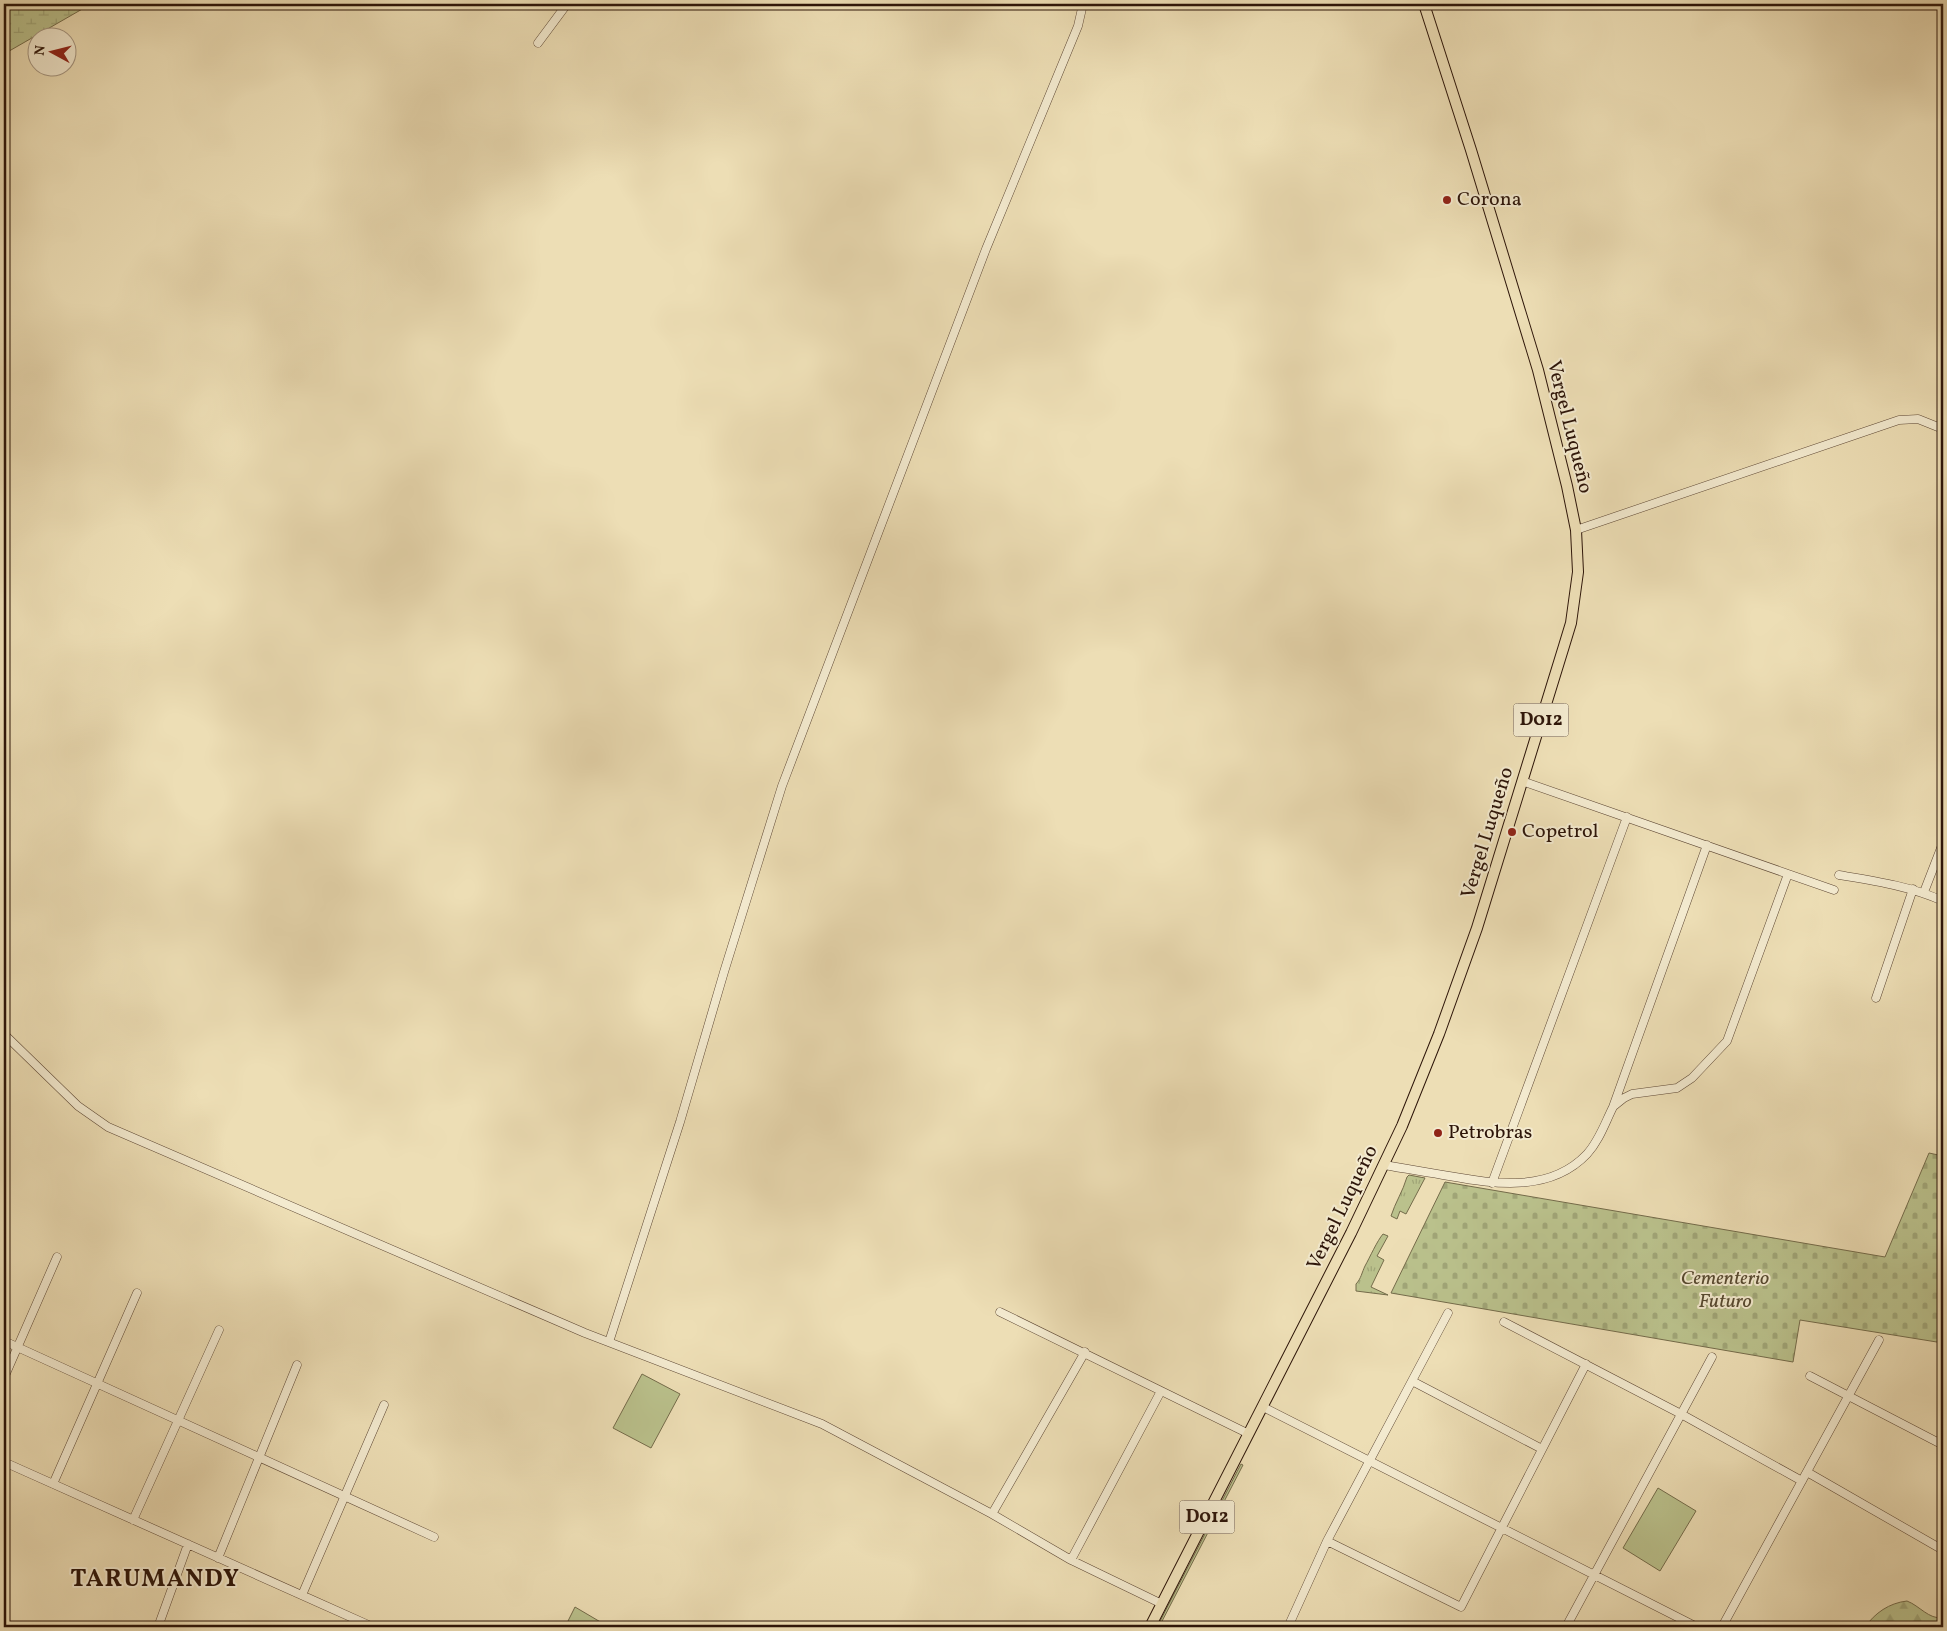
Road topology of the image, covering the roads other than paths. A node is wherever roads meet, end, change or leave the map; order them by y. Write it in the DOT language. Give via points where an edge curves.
graph roads {
  1 [pos="567,4"];
  2 [pos="1083,4"];
  3 [pos="1424,4"];
  4 [pos="538,43"];
  5 [pos="1943,429"];
  6 [pos="1576,530"];
  7 [pos="1522,780"];
  8 [pos="1628,817"];
  9 [pos="1943,843"];
  10 [pos="1707,845"];
  11 [pos="1788,874"];
  12 [pos="1840,875"];
  13 [pos="1913,889"];
  14 [pos="1834,890"];
  15 [pos="1924,892"];
  16 [pos="1943,901"];
  17 [pos="1876,998"];
  18 [pos="4,1034"];
  19 [pos="1613,1107"];
  20 [pos="1384,1165"];
  21 [pos="1492,1183"];
  22 [pos="57,1257"];
  23 [pos="137,1293"];
  24 [pos="1000,1312"];
  25 [pos="1448,1313"];
  26 [pos="1504,1322"];
  27 [pos="219,1330"];
  28 [pos="1879,1340"];
  29 [pos="4,1341"];
  30 [pos="609,1342"];
  31 [pos="17,1347"];
  32 [pos="1085,1352"];
  33 [pos="1712,1357"];
  34 [pos="1586,1364"];
  35 [pos="297,1365"];
  36 [pos="1810,1376"];
  37 [pos="4,1378"];
  38 [pos="1412,1381"];
  39 [pos="97,1384"];
  40 [pos="1161,1391"];
  41 [pos="1849,1396"];
  42 [pos="384,1405"];
  43 [pos="1263,1408"];
  44 [pos="1681,1414"];
  45 [pos="178,1420"];
  46 [pos="1249,1434"];
  47 [pos="1943,1445"];
  48 [pos="1542,1449"];
  49 [pos="259,1458"];
  50 [pos="4,1462"];
  51 [pos="1369,1462"];
  52 [pos="1807,1472"];
  53 [pos="1802,1481"];
  54 [pos="53,1484"];
  55 [pos="345,1497"];
  56 [pos="992,1514"];
  57 [pos="133,1520"];
  58 [pos="1501,1529"];
  59 [pos="434,1537"];
  60 [pos="1327,1541"];
  61 [pos="188,1544"];
  62 [pos="1943,1550"];
  63 [pos="218,1558"];
  64 [pos="1071,1560"];
  65 [pos="1594,1576"];
  66 [pos="302,1595"];
  67 [pos="1156,1601"];
  68 [pos="158,1627"];
  69 [pos="373,1627"];
  70 [pos="1150,1627"];
  71 [pos="1288,1627"];
  72 [pos="1566,1627"];
  73 [pos="1697,1627"];
  74 [pos="1722,1627"];
  1 -- 4 [label="street"];
  2 -- 30 [label="street" via="1078,26 986,249 782,786"];
  3 -- 6 [label="main road, Vergel Luqueño / D012" via="1538,370"];
  5 -- 6 [label="street" via="1918,419 1899,420"];
  6 -- 7 [label="main road, Vergel Luqueño / D012" via="1578,572 1571,623"];
  7 -- 8 [label="street"];
  7 -- 20 [label="main road, Vergel Luqueño / D012" via="1477,928 1439,1034"];
  8 -- 10 [label="street"];
  8 -- 21 [label="street"];
  9 -- 15 [label="street"];
  10 -- 11 [label="street"];
  10 -- 19 [label="street"];
  11 -- 14 [label="street"];
  11 -- 19 [label="street" via="1728,1040 1692,1078 1677,1088 1632,1094"];
  12 -- 13 [label="street"];
  13 -- 15 [label="street"];
  13 -- 17 [label="street"];
  15 -- 16 [label="street"];
  18 -- 30 [label="street" via="78,1106 108,1127"];
  19 -- 21 [label="street" via="1595,1143 1578,1162 1539,1181"];
  20 -- 21 [label="street"];
  20 -- 43 [label="main road, Vergel Luqueño / D012"];
  22 -- 31 [label="street"];
  23 -- 39 [label="street"];
  24 -- 32 [label="street"];
  25 -- 38 [label="street"];
  26 -- 34 [label="street"];
  27 -- 45 [label="street"];
  28 -- 41 [label="street"];
  29 -- 31 [label="street"];
  30 -- 56 [label="street" via="822,1424"];
  31 -- 37 [label="street"];
  31 -- 39 [label="street"];
  32 -- 40 [label="street"];
  32 -- 56 [label="street"];
  33 -- 44 [label="street"];
  34 -- 44 [label="street"];
  34 -- 48 [label="street"];
  35 -- 49 [label="street"];
  36 -- 41 [label="street"];
  38 -- 48 [label="street"];
  38 -- 51 [label="street"];
  39 -- 45 [label="street"];
  39 -- 54 [label="street"];
  40 -- 46 [label="street"];
  40 -- 64 [label="street"];
  41 -- 47 [label="street"];
  41 -- 52 [label="street"];
  42 -- 55 [label="street"];
  43 -- 46 [label="main road, Vergel Luqueño / D012"];
  43 -- 51 [label="street"];
  44 -- 53 [label="street"];
  44 -- 65 [label="street"];
  45 -- 49 [label="street"];
  45 -- 57 [label="street"];
  46 -- 67 [label="main road, Vergel Luqueño / D012"];
  48 -- 58 [label="street"];
  49 -- 55 [label="street"];
  49 -- 63 [label="street"];
  50 -- 54 [label="street"];
  51 -- 58 [label="street"];
  51 -- 60 [label="street"];
  52 -- 53 [label="street"];
  52 -- 62 [label="street"];
  53 -- 74 [label="street"];
  54 -- 57 [label="street"];
  55 -- 59 [label="street"];
  55 -- 66 [label="street"];
  56 -- 64 [label="street"];
  57 -- 61 [label="street"];
  58 -- 60 [label="street" via="1461,1607"];
  58 -- 65 [label="street"];
  60 -- 71 [label="street"];
  61 -- 63 [label="street"];
  61 -- 68 [label="street"];
  63 -- 66 [label="street"];
  64 -- 67 [label="street"];
  65 -- 72 [label="street"];
  65 -- 73 [label="street"];
  66 -- 69 [label="street"];
  67 -- 70 [label="main road, Vergel Luqueño / D012"];
}
